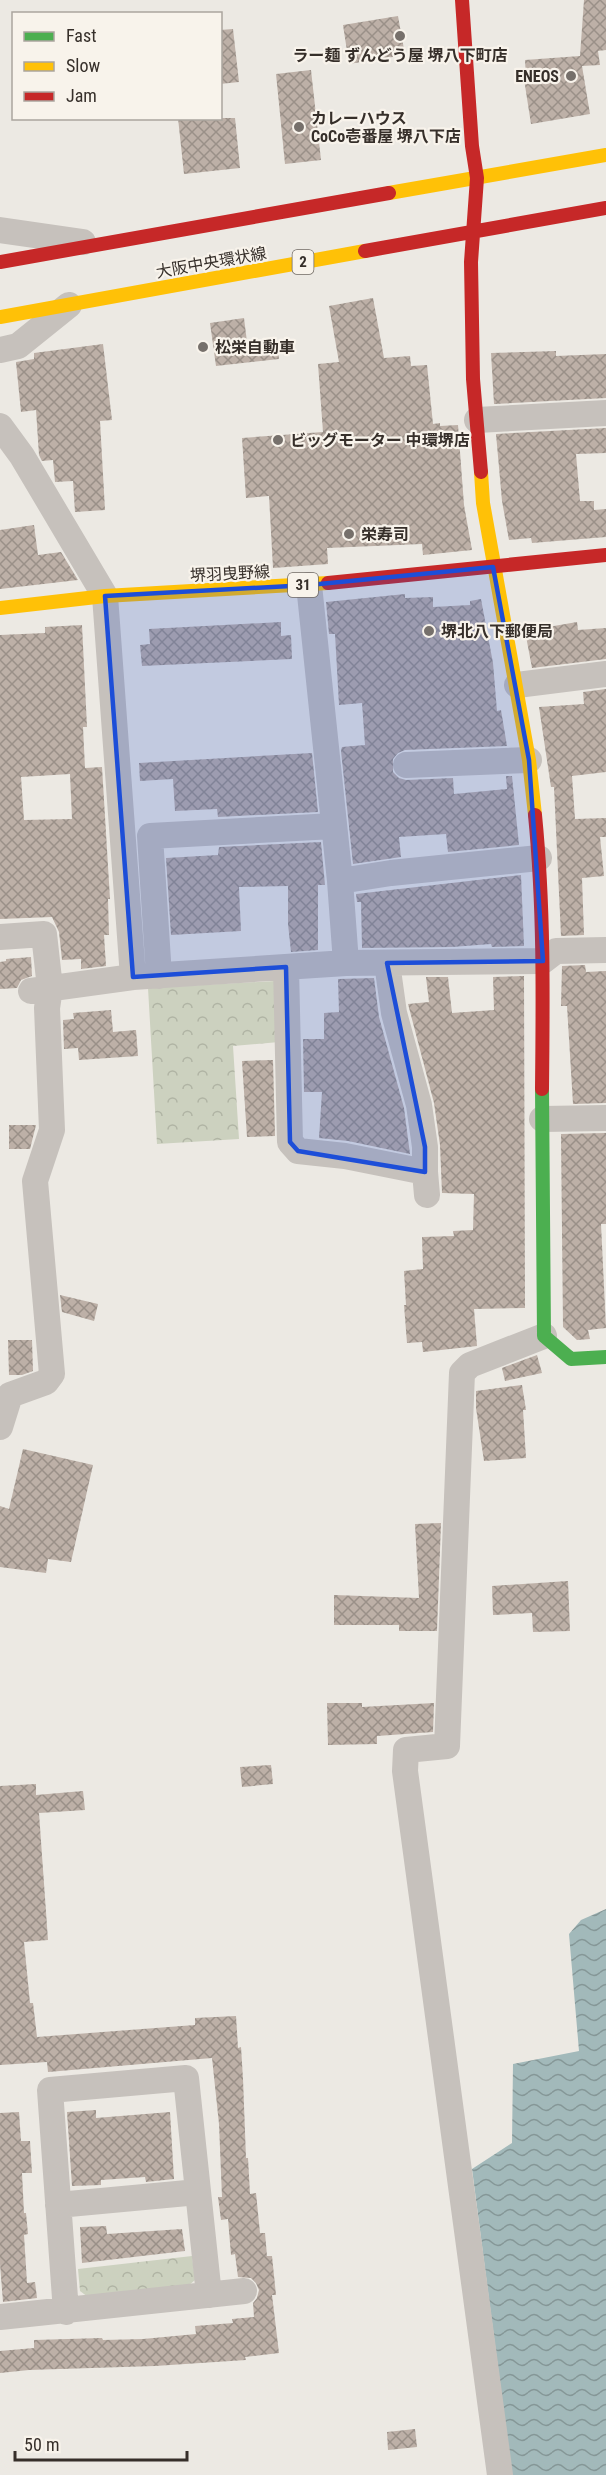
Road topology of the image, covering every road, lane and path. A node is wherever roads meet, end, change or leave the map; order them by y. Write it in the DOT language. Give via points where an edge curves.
graph roads {
  1 [pos="462,0"];
  2 [pos="606,155"];
  3 [pos="477,178"];
  4 [pos="606,208"];
  5 [pos="0,230"];
  6 [pos="472,231"];
  7 [pos="100,244"];
  8 [pos="0,262"];
  9 [pos="69,305"];
  10 [pos="0,317"];
  11 [pos="0,350"];
  12 [pos="606,413"];
  13 [pos="477,420"];
  14 [pos="0,426"];
  15 [pos="606,555"];
  16 [pos="493,567"];
  17 [pos="309,585"];
  18 [pos="105,596"];
  19 [pos="0,608"];
  20 [pos="606,674"];
  21 [pos="517,685"];
  22 [pos="529,760"];
  23 [pos="406,765"];
  24 [pos="334,826"];
  25 [pos="539,858"];
  26 [pos="340,882"];
  27 [pos="0,937"];
  28 [pos="606,951"];
  29 [pos="543,961"];
  30 [pos="346,963"];
  31 [pos="387,963"];
  32 [pos="286,967"];
  33 [pos="159,976"];
  34 [pos="133,977"];
  35 [pos="40,990"];
  36 [pos="606,1118"];
  37 [pos="542,1119"];
  38 [pos="544,1336"];
  39 [pos="606,1358"];
  40 [pos="5,1389"];
  41 [pos="0,1427"];
  42 [pos="198,2192"];
  43 [pos="58,2205"];
  44 [pos="244,2291"];
  45 [pos="209,2295"];
  46 [pos="66,2312"];
  47 [pos="0,2317"];
  48 [pos="500,2475"];
  1 -- 3 [label="main road"];
  2 -- 3 [label="main road"];
  3 -- 6 [label="main road"];
  3 -- 7 [label="main road"];
  4 -- 6 [label="main road, 大阪中央環状線 / 2"];
  5 -- 7 [label="street"];
  6 -- 9 [label="main road, 大阪中央環状線 / 2"];
  6 -- 13 [label="main road"];
  7 -- 8 [label="main road"];
  9 -- 10 [label="main road, 大阪中央環状線 / 2"];
  9 -- 11 [label="street" via="18,346"];
  12 -- 13 [label="street"];
  13 -- 16 [label="main road" via="483,504"];
  14 -- 18 [label="street"];
  15 -- 16 [label="main road, 堺羽曳野線 / 31"];
  16 -- 17 [label="main road, 堺羽曳野線 / 31"];
  16 -- 21 [label="main road"];
  17 -- 18 [label="main road, 堺羽曳野線 / 31"];
  17 -- 24 [label="street"];
  18 -- 19 [label="main road, 堺羽曳野線 / 31"];
  18 -- 34 [label="street"];
  20 -- 21 [label="street"];
  21 -- 22 [label="main road"];
  22 -- 23 [label="street"];
  22 -- 25 [label="main road"];
  24 -- 26 [label="street"];
  24 -- 33 [label="street" via="150,836"];
  25 -- 26 [label="street" via="402,871"];
  25 -- 29 [label="main road"];
  26 -- 30 [label="street"];
  27 -- 35 [label="street" via="44,934"];
  28 -- 29 [label="street" via="556,951"];
  29 -- 31 [label="street"];
  29 -- 37 [label="main road"];
  30 -- 31 [label="street"];
  30 -- 32 [label="street"];
  31 -- 32 [label="street" via="394,1013 418,1105 426,1183 345,1156 298,1151 290,1142"];
  32 -- 33 [label="street"];
  33 -- 34 [label="street"];
  34 -- 35 [label="street"];
  35 -- 40 [label="street" via="47,1008 52,1130 36,1181 52,1374 46,1382"];
  36 -- 37 [label="street"];
  37 -- 38 [label="main road"];
  38 -- 39 [label="main road" via="571,1359"];
  38 -- 48 [label="street" via="470,1365 462,1372 447,1746 406,1750 405,1771"];
  40 -- 41 [label="street"];
  42 -- 43 [label="street"];
  42 -- 43 [label="street" via="186,2078 50,2090"];
  42 -- 45 [label="street"];
  43 -- 46 [label="street"];
  44 -- 45 [label="street"];
  45 -- 46 [label="street"];
  46 -- 47 [label="street"];
}
